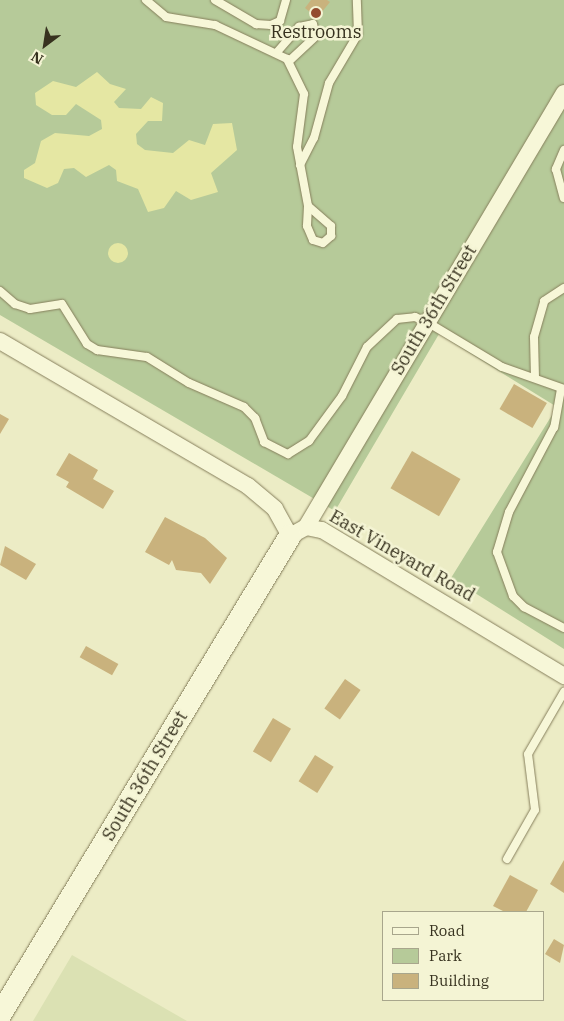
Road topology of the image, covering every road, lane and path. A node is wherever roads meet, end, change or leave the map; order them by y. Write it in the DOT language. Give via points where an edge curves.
graph roads {
  1 [pos="146,0"];
  2 [pos="215,0"];
  3 [pos="286,0"];
  4 [pos="357,0"];
  5 [pos="278,51"];
  6 [pos="288,61"];
  7 [pos="564,93"];
  8 [pos="564,150"];
  9 [pos="299,172"];
  10 [pos="564,198"];
  11 [pos="308,206"];
  12 [pos="564,288"];
  13 [pos="0,290"];
  14 [pos="428,322"];
  15 [pos="0,341"];
  16 [pos="535,378"];
  17 [pos="562,389"];
  18 [pos="298,532"];
  19 [pos="564,628"];
  20 [pos="564,676"];
  21 [pos="564,692"];
  22 [pos="507,859"];
  23 [pos="0,1015"];
  1 -- 5 [label="lane" via="166,17 214,25"];
  2 -- 3 [label="lane" via="256,24 271,25 280,21"];
  4 -- 9 [label="lane" via="358,34 328,83 314,138"];
  5 -- 6 [label="lane"];
  5 -- 6 [label="lane" via="299,28 313,24 316,36"];
  6 -- 9 [label="lane" via="304,94 297,147"];
  7 -- 14 [label="street, South 36th Street"];
  8 -- 10 [label="lane" via="556,169"];
  9 -- 11 [label="lane"];
  11 -- 11 [label="lane" via="331,226 331,236 323,243 310,236"];
  12 -- 16 [label="lane" via="544,301 534,337"];
  13 -- 14 [label="lane" via="15,304 30,309 62,304 87,344 97,350 147,357 189,383 244,407 255,418 264,442 288,454 309,441 342,396 367,347 384,328 397,319 415,317"];
  14 -- 16 [label="lane" via="502,368"];
  14 -- 18 [label="street, South 36th Street"];
  15 -- 18 [label="street" via="248,486"];
  16 -- 17 [label="lane"];
  17 -- 19 [label="lane" via="554,427 509,512 497,552 513,596"];
  18 -- 20 [label="street, East Vineyard Road" via="329,534"];
  18 -- 23 [label="street, South 36th Street"];
  21 -- 22 [label="lane" via="528,754 535,810"];
}
